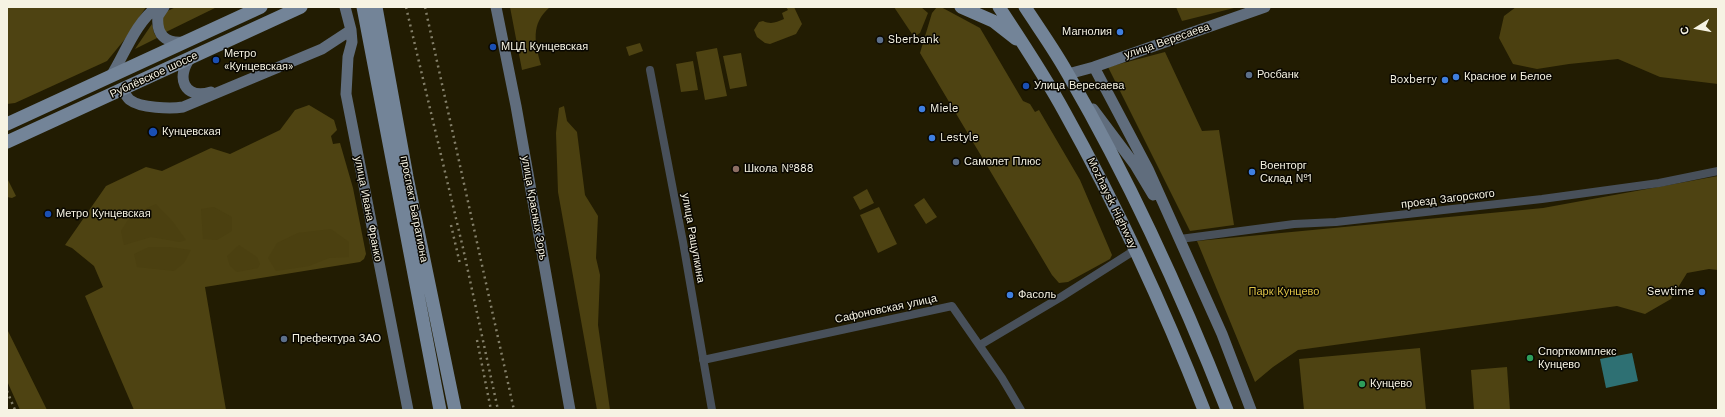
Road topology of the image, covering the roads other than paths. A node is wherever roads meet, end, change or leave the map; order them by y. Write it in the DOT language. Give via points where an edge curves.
graph roads {
  1 [pos="157,7"];
  2 [pos="164,7"];
  3 [pos="261,7"];
  4 [pos="301,7"];
  5 [pos="363,7"];
  6 [pos="376,7"];
  7 [pos="496,7"];
  8 [pos="961,7"];
  9 [pos="999,7"];
  10 [pos="1025,7"];
  11 [pos="1266,7"];
  12 [pos="346,11"];
  13 [pos="351,30"];
  14 [pos="186,42"];
  15 [pos="1030,54"];
  16 [pos="191,57"];
  17 [pos="1094,67"];
  18 [pos="650,70"];
  19 [pos="1068,74"];
  20 [pos="111,76"];
  21 [pos="225,89"];
  22 [pos="123,90"];
  23 [pos="1077,90"];
  24 [pos="9,122"];
  25 [pos="7,142"];
  26 [pos="1718,171"];
  27 [pos="1171,222"];
  28 [pos="1180,239"];
  29 [pos="1135,250"];
  30 [pos="980,345"];
  31 [pos="703,360"];
  32 [pos="408,410"];
  33 [pos="440,410"];
  34 [pos="455,410"];
  35 [pos="570,410"];
  36 [pos="712,410"];
  37 [pos="1021,410"];
  38 [pos="1204,410"];
  39 [pos="1227,410"];
  40 [pos="1251,410"];
  1 -- 20 [label="street" via="142,22"];
  2 -- 14 [label="street" via="158,16 158,29 168,40 175,43"];
  3 -- 14 [label="main road, Рублёвское шоссе"];
  4 -- 16 [label="main road, Рублёвское шоссе"];
  5 -- 33 [label="main road, проспект Багратиона, bridge"];
  6 -- 34 [label="main road, проспект Багратиона, bridge" via="407,177"];
  7 -- 35 [label="street, улица Красных Зорь"];
  8 -- 15 [label="main road" via="993,21"];
  9 -- 15 [label="main road, Mozhaysk Highway"];
  10 -- 19 [label="main road, Mozhaysk Highway"];
  11 -- 17 [label="street, улица Вересаева"];
  12 -- 13 [label="street, улица Ивана Франко"];
  13 -- 21 [label="street" via="322,49"];
  13 -- 32 [label="street, улица Ивана Франко" via="346,94"];
  14 -- 20 [label="main road, Рублёвское шоссе"];
  15 -- 29 [label="main road, Mozhaysk Highway" via="1097,171"];
  16 -- 21 [label="street" via="183,73 184,84 188,89 198,94"];
  16 -- 22 [label="main road, Рублёвское шоссе"];
  17 -- 19 [label="street, улица Вересаева"];
  17 -- 27 [label="street" via="1148,169"];
  18 -- 31 [label="street, улица Ращупкина" via="684,242"];
  19 -- 23 [label="main road, Mozhaysk Highway"];
  20 -- 24 [label="main road, Рублёвское шоссе"];
  21 -- 22 [label="street" via="192,104 176,108 157,108 130,100"];
  22 -- 25 [label="main road, Рублёвское шоссе"];
  23 -- 27 [label="street" via="1135,165"];
  23 -- 39 [label="main road, Mozhaysk Highway" via="1116,161 1155,241"];
  26 -- 28 [label="street, проезд Загорского" via="1659,183 1542,199 1288,225"];
  27 -- 28 [label="street"];
  28 -- 40 [label="street" via="1222,334"];
  29 -- 30 [label="street"];
  29 -- 38 [label="main road, Mozhaysk Highway"];
  30 -- 31 [label="street, Сафоновская улица" via="952,306"];
  30 -- 37 [label="street, Сафоновская улица"];
  31 -- 36 [label="street, улица Ращупкина"];
}
